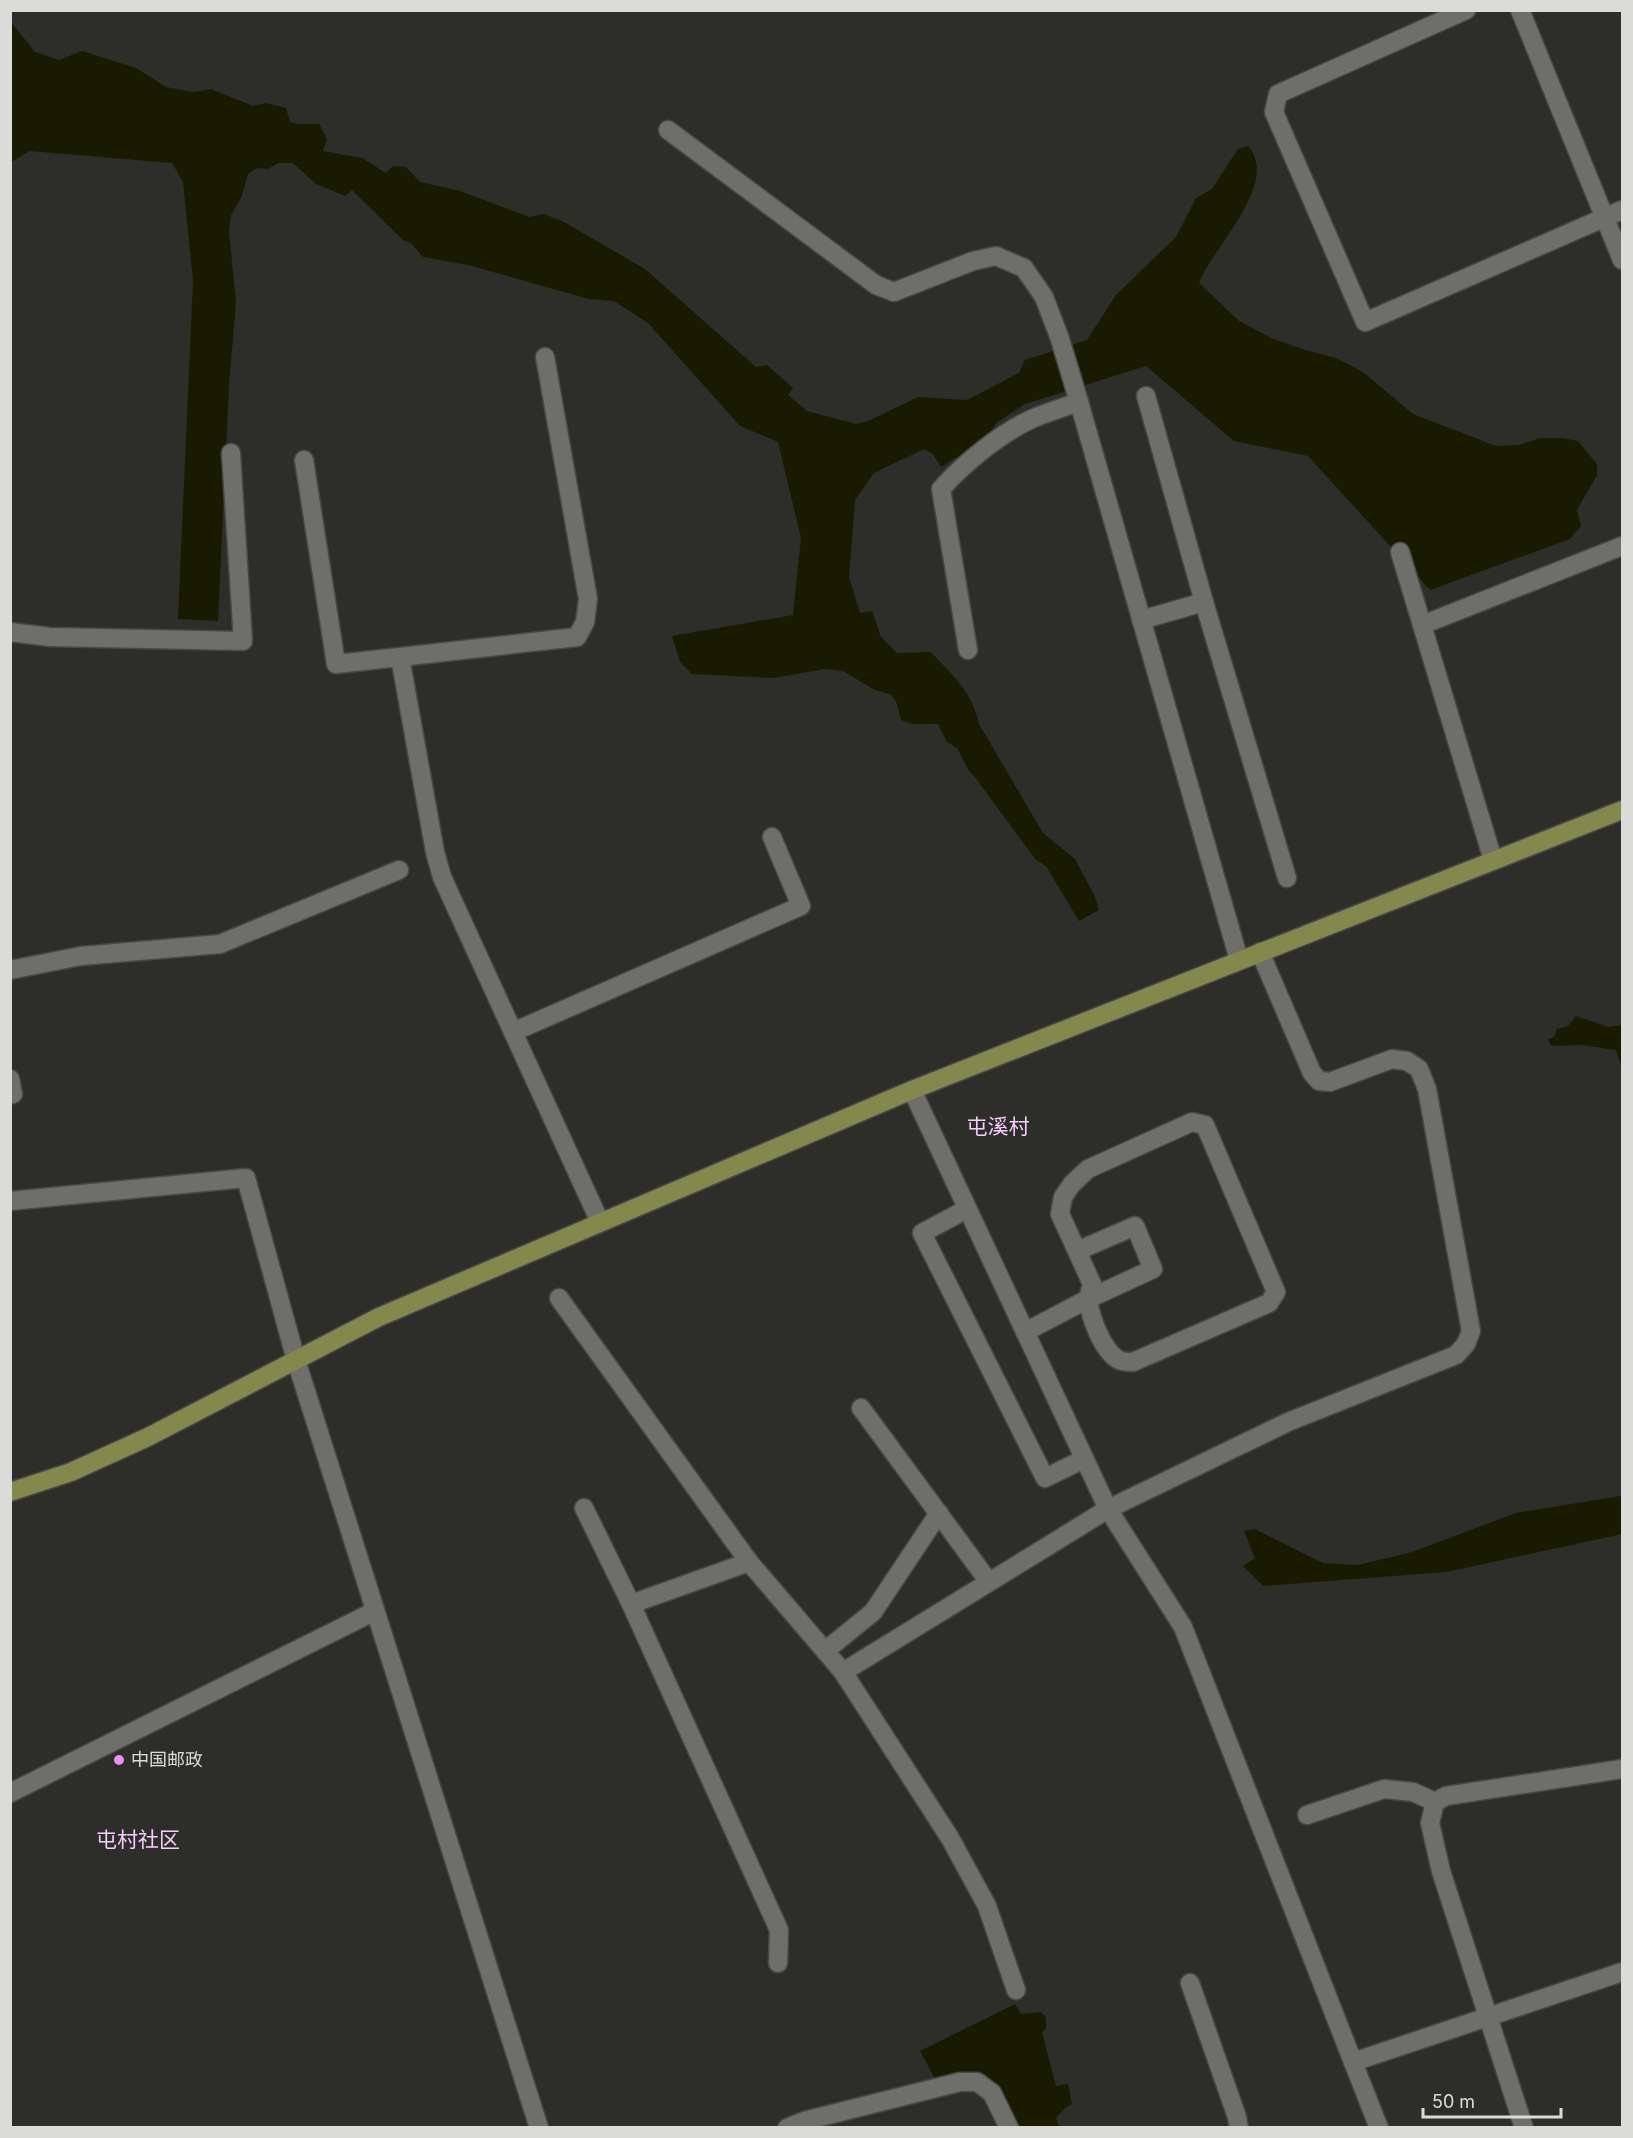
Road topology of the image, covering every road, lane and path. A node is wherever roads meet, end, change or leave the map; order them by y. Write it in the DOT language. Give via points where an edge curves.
graph roads {
  1 [pos="1466,10"];
  2 [pos="1520,10"];
  3 [pos="668,130"];
  4 [pos="1623,210"];
  5 [pos="1605,218"];
  6 [pos="1623,260"];
  7 [pos="545,357"];
  8 [pos="1077,396"];
  9 [pos="1146,396"];
  10 [pos="231,453"];
  11 [pos="304,460"];
  12 [pos="1623,546"];
  13 [pos="1400,552"];
  14 [pos="1204,602"];
  15 [pos="1141,620"];
  16 [pos="1422,625"];
  17 [pos="10,632"];
  18 [pos="968,650"];
  19 [pos="400,657"];
  20 [pos="1623,810"];
  21 [pos="772,837"];
  22 [pos="1493,860"];
  23 [pos="399,870"];
  24 [pos="1287,878"];
  25 [pos="1260,952"];
  26 [pos="1239,960"];
  27 [pos="10,970"];
  28 [pos="513,1032"];
  29 [pos="10,1079"];
  30 [pos="912,1090"];
  31 [pos="10,1094"];
  32 [pos="10,1201"];
  33 [pos="967,1209"];
  34 [pos="600,1222"];
  35 [pos="1077,1251"];
  36 [pos="559,1298"];
  37 [pos="1088,1299"];
  38 [pos="1025,1332"];
  39 [pos="296,1360"];
  40 [pos="861,1408"];
  41 [pos="1084,1459"];
  42 [pos="10,1492"];
  43 [pos="584,1508"];
  44 [pos="1108,1509"];
  45 [pos="939,1513"];
  46 [pos="749,1562"];
  47 [pos="989,1582"];
  48 [pos="631,1604"];
  49 [pos="375,1611"];
  50 [pos="825,1651"];
  51 [pos="843,1672"];
  52 [pos="1623,1769"];
  53 [pos="10,1792"];
  54 [pos="1435,1802"];
  55 [pos="1307,1815"];
  56 [pos="778,1963"];
  57 [pos="1623,1972"];
  58 [pos="1190,1983"];
  59 [pos="1016,1990"];
  60 [pos="1488,2017"];
  61 [pos="1353,2062"];
  62 [pos="799,2125"];
  63 [pos="539,2127"];
  64 [pos="1009,2127"];
  65 [pos="1239,2127"];
  66 [pos="1379,2127"];
  67 [pos="1524,2127"];
  1 -- 5 [label="street" via="1278,94 1274,112 1365,322"];
  2 -- 5 [label="street"];
  3 -- 8 [label="street" via="876,285 894,292 996,256 1024,268 1044,297"];
  4 -- 5 [label="street"];
  5 -- 6 [label="street"];
  7 -- 19 [label="street" via="588,599 585,621 577,637"];
  8 -- 15 [label="street"];
  8 -- 18 [label="street" via="990,446 959,469 941,489"];
  9 -- 14 [label="street"];
  10 -- 17 [label="street" via="243,641 50,637"];
  11 -- 19 [label="street" via="336,664"];
  12 -- 16 [label="street"];
  13 -- 16 [label="street"];
  14 -- 15 [label="street"];
  14 -- 24 [label="street"];
  15 -- 26 [label="street"];
  16 -- 22 [label="street"];
  19 -- 28 [label="street" via="442,877"];
  20 -- 22 [label="main road"];
  21 -- 28 [label="street" via="801,906"];
  22 -- 25 [label="main road"];
  23 -- 27 [label="street" via="220,944 81,956"];
  25 -- 26 [label="main road"];
  25 -- 44 [label="street" via="1312,1073 1319,1081 1330,1082 1392,1059 1407,1061 1419,1069 1427,1089 1471,1331 1456,1355 1288,1422"];
  26 -- 30 [label="main road"];
  28 -- 34 [label="street"];
  29 -- 31 [label="street"];
  30 -- 33 [label="street"];
  30 -- 34 [label="main road"];
  32 -- 39 [label="street" via="246,1178"];
  33 -- 38 [label="street"];
  33 -- 41 [label="street" via="922,1233 1046,1478"];
  34 -- 39 [label="main road" via="379,1317"];
  35 -- 37 [label="street" via="1092,1284"];
  35 -- 37 [label="street" via="1135,1226 1153,1269"];
  35 -- 37 [label="street" via="1060,1214 1063,1197 1072,1184 1088,1169 1192,1122 1205,1125 1276,1292 1269,1304 1133,1362 1120,1361 1107,1352 1089,1311"];
  36 -- 46 [label="street"];
  37 -- 38 [label="street"];
  38 -- 41 [label="street"];
  39 -- 42 [label="main road" via="148,1437 71,1472"];
  39 -- 49 [label="street"];
  40 -- 45 [label="street"];
  41 -- 44 [label="street"];
  43 -- 48 [label="street"];
  44 -- 47 [label="street"];
  44 -- 61 [label="street" via="1183,1627"];
  45 -- 47 [label="street"];
  45 -- 50 [label="street" via="873,1612"];
  46 -- 48 [label="street"];
  46 -- 50 [label="street"];
  47 -- 51 [label="street"];
  48 -- 56 [label="street" via="779,1930"];
  49 -- 53 [label="street"];
  49 -- 63 [label="street"];
  50 -- 51 [label="street"];
  51 -- 59 [label="street" via="950,1838 982,1896"];
  52 -- 54 [label="street" via="1446,1796"];
  54 -- 55 [label="street" via="1413,1792 1384,1789"];
  54 -- 60 [label="street" via="1430,1823 1441,1871"];
  57 -- 60 [label="street"];
  58 -- 65 [label="street"];
  60 -- 61 [label="street"];
  60 -- 67 [label="street"];
  61 -- 66 [label="street"];
  62 -- 64 [label="street" via="960,2082 977,2082 992,2094"];
}
